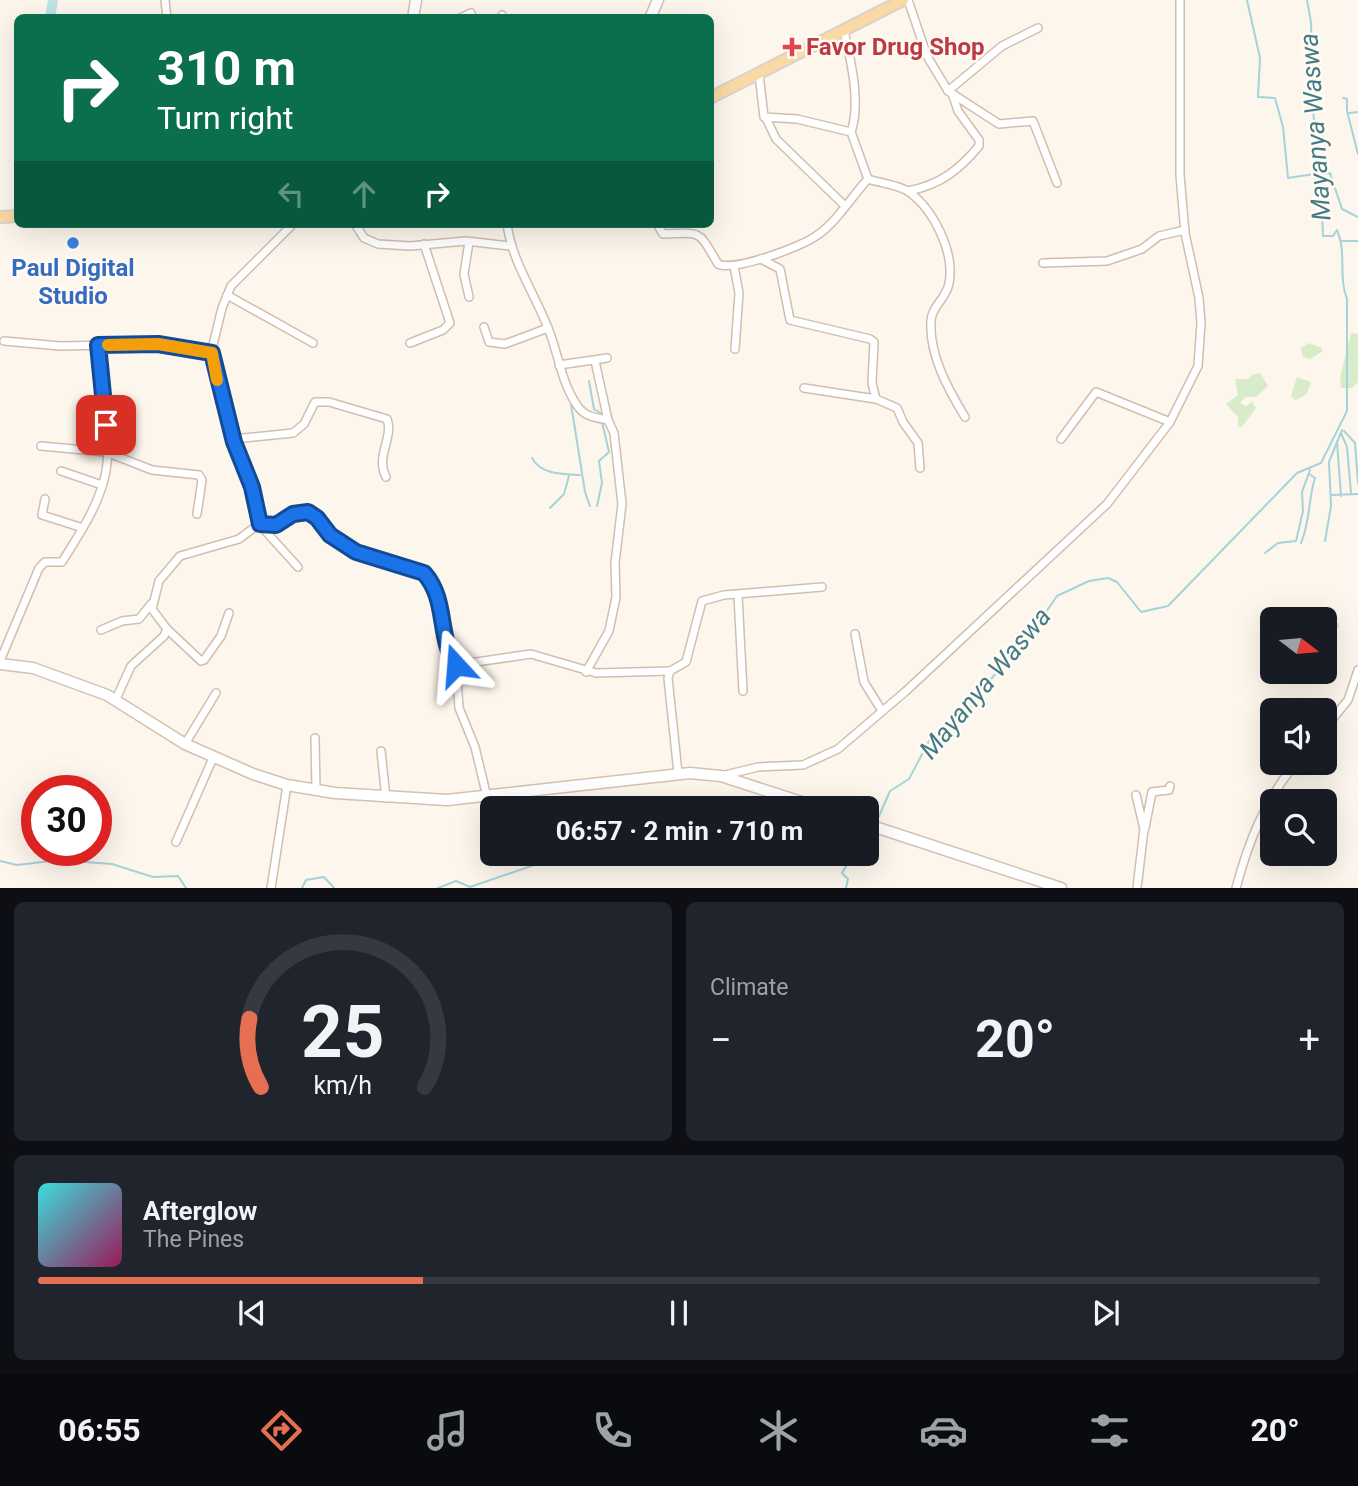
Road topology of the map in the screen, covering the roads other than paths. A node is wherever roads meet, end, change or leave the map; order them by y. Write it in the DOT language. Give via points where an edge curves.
graph roads {
  1 [pos="903,0"];
  2 [pos="908,0"];
  3 [pos="1180,0"];
  4 [pos="1038,28"];
  5 [pos="844,31"];
  6 [pos="759,74"];
  7 [pos="951,94"];
  8 [pos="714,97"];
  9 [pos="766,118"];
  10 [pos="851,132"];
  11 [pos="868,179"];
  12 [pos="1057,183"];
  13 [pos="908,191"];
  14 [pos="845,205"];
  15 [pos="289,228"];
  16 [pos="358,228"];
  17 [pos="508,228"];
  18 [pos="659,228"];
  19 [pos="1185,230"];
  20 [pos="469,242"];
  21 [pos="424,244"];
  22 [pos="510,246"];
  23 [pos="761,259"];
  24 [pos="1043,263"];
  25 [pos="734,266"];
  26 [pos="227,295"];
  27 [pos="469,297"];
  28 [pos="484,327"];
  29 [pos="548,328"];
  30 [pos="4,341"];
  31 [pos="313,343"];
  32 [pos="411,343"];
  33 [pos="98,345"];
  34 [pos="735,349"];
  35 [pos="212,353"];
  36 [pos="607,358"];
  37 [pos="595,361"];
  38 [pos="559,365"];
  39 [pos="804,388"];
  40 [pos="876,398"];
  41 [pos="965,417"];
  42 [pos="608,420"];
  43 [pos="1170,422"];
  44 [pos="233,439"];
  45 [pos="1060,439"];
  46 [pos="41,446"];
  47 [pos="106,453"];
  48 [pos="920,468"];
  49 [pos="61,471"];
  50 [pos="386,477"];
  51 [pos="102,485"];
  52 [pos="45,499"];
  53 [pos="197,514"];
  54 [pos="260,524"];
  55 [pos="83,528"];
  56 [pos="298,567"];
  57 [pos="822,587"];
  58 [pos="738,595"];
  59 [pos="153,600"];
  60 [pos="229,613"];
  61 [pos="167,629"];
  62 [pos="101,630"];
  63 [pos="855,634"];
  64 [pos="0,662"];
  65 [pos="456,665"];
  66 [pos="1358,670"];
  67 [pos="586,671"];
  68 [pos="670,671"];
  69 [pos="743,691"];
  70 [pos="216,693"];
  71 [pos="116,699"];
  72 [pos="882,711"];
  73 [pos="1337,713"];
  74 [pos="315,738"];
  75 [pos="185,744"];
  76 [pos="381,751"];
  77 [pos="213,758"];
  78 [pos="678,773"];
  79 [pos="1286,775"];
  80 [pos="721,776"];
  81 [pos="286,785"];
  82 [pos="1170,786"];
  83 [pos="316,790"];
  84 [pos="1136,795"];
  85 [pos="487,796"];
  86 [pos="495,796"];
  87 [pos="783,796"];
  88 [pos="480,797"];
  89 [pos="386,798"];
  90 [pos="879,829"];
  91 [pos="1144,829"];
  92 [pos="176,842"];
  93 [pos="1037,884"];
  94 [pos="271,887"];
  95 [pos="1061,887"];
  96 [pos="1137,887"];
  97 [pos="1236,887"];
  1 -- 5 [label="main road"];
  2 -- 7 [label="street" via="927,56"];
  3 -- 19 [label="street" via="1180,175"];
  4 -- 7 [label="street" via="1002,47"];
  5 -- 6 [label="main road"];
  5 -- 10 [label="street" via="854,99"];
  6 -- 8 [label="main road"];
  6 -- 9 [label="street"];
  7 -- 12 [label="street" via="999,124 1033,121"];
  7 -- 13 [label="street" via="979,146 959,170"];
  9 -- 10 [label="street" via="797,119"];
  9 -- 14 [label="street" via="776,139"];
  10 -- 11 [label="street"];
  11 -- 13 [label="street"];
  11 -- 14 [label="street"];
  13 -- 41 [label="street" via="927,212 949,254 949,286 933,311 931,331 948,388"];
  14 -- 23 [label="street" via="816,237"];
  15 -- 26 [label="street" via="237,279"];
  16 -- 21 [label="street" via="364,238 378,244"];
  17 -- 22 [label="street"];
  18 -- 25 [label="street" via="663,234 698,235 710,245 718,264"];
  19 -- 24 [label="street" via="1159,236 1142,249 1107,261"];
  19 -- 43 [label="street" via="1199,298 1200,347 1192,382"];
  20 -- 21 [label="street"];
  20 -- 22 [label="street"];
  20 -- 27 [label="street" via="464,274"];
  21 -- 32 [label="street" via="450,323"];
  22 -- 29 [label="street"];
  23 -- 25 [label="street"];
  23 -- 40 [label="street" via="780,269 790,320 874,342"];
  25 -- 34 [label="street" via="739,293"];
  26 -- 31 [label="street"];
  26 -- 35 [label="street"];
  28 -- 29 [label="street" via="489,342 498,345"];
  29 -- 38 [label="street"];
  30 -- 33 [label="street"];
  33 -- 35 [label="street" via="158,344"];
  33 -- 47 [label="street"];
  35 -- 44 [label="street"];
  36 -- 37 [label="street"];
  37 -- 38 [label="street"];
  37 -- 42 [label="street"];
  38 -- 42 [label="street" via="581,410"];
  39 -- 40 [label="street"];
  40 -- 48 [label="street" via="897,408 918,443"];
  42 -- 67 [label="street" via="614,433 622,504 616,597 604,641"];
  43 -- 45 [label="street" via="1096,392"];
  43 -- 72 [label="street" via="1107,504"];
  44 -- 50 [label="street" via="293,433 304,424 315,402 329,402 387,419 382,461"];
  44 -- 54 [label="street" via="252,487"];
  46 -- 47 [label="street"];
  47 -- 51 [label="street"];
  47 -- 53 [label="street" via="152,470 201,476"];
  49 -- 51 [label="street"];
  51 -- 55 [label="street"];
  52 -- 55 [label="street" via="42,515"];
  54 -- 56 [label="street"];
  54 -- 59 [label="street" via="239,539 180,556 165,571"];
  54 -- 65 [label="street" via="276,525 293,514 308,512 330,535 356,552 424,573 440,601 446,648"];
  55 -- 64 [label="street" via="62,562 45,562 38,568"];
  57 -- 58 [label="street"];
  58 -- 68 [label="street" via="702,601 686,662"];
  58 -- 69 [label="street"];
  59 -- 61 [label="street" via="153,613"];
  59 -- 62 [label="street" via="139,618"];
  60 -- 61 [label="street" via="221,636 204,660"];
  61 -- 71 [label="street" via="131,666"];
  63 -- 72 [label="street" via="863,682"];
  64 -- 71 [label="street" via="33,668"];
  65 -- 67 [label="street" via="531,654"];
  65 -- 85 [label="street" via="459,708 475,747"];
  66 -- 73 [label="street" via="1348,700"];
  67 -- 68 [label="street"];
  68 -- 78 [label="street"];
  70 -- 75 [label="street"];
  71 -- 75 [label="street"];
  72 -- 80 [label="street" via="817,761"];
  74 -- 83 [label="street"];
  75 -- 77 [label="street"];
  76 -- 89 [label="street"];
  77 -- 81 [label="street"];
  77 -- 92 [label="street"];
  78 -- 80 [label="street"];
  78 -- 86 [label="street"];
  79 -- 97 [label="street" via="1259,817"];
  80 -- 87 [label="street"];
  81 -- 83 [label="street"];
  81 -- 94 [label="street"];
  82 -- 91 [label="street" via="1152,792"];
  83 -- 89 [label="street"];
  84 -- 91 [label="street"];
  88 -- 89 [label="street"];
  90 -- 93 [label="street"];
  91 -- 96 [label="street"];
  93 -- 95 [label="street"];
}
